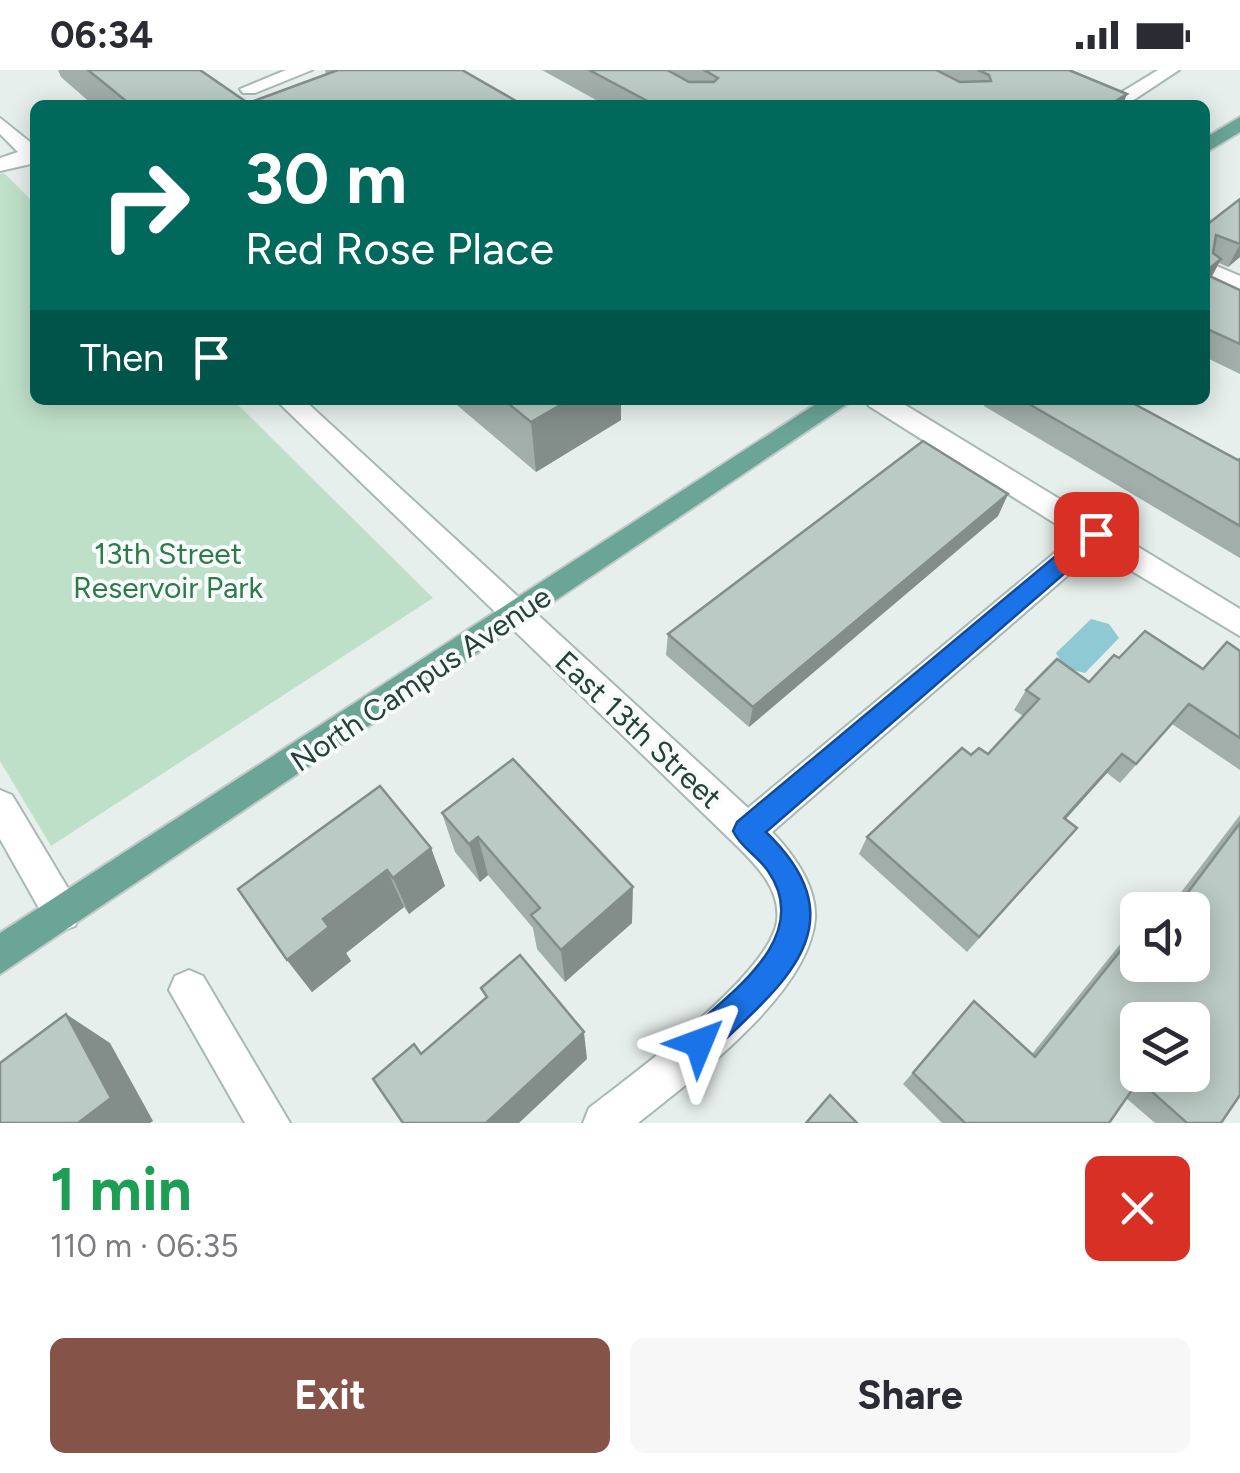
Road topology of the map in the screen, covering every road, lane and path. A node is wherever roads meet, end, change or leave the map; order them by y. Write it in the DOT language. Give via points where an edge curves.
graph roads {
  1 [pos="303,70"];
  2 [pos="1038,70"];
  3 [pos="1170,70"];
  4 [pos="249,89"];
  5 [pos="1113,100"];
  6 [pos="1121,100"];
  7 [pos="1240,123"];
  8 [pos="0,124"];
  9 [pos="1210,144"];
  10 [pos="30,151"];
  11 [pos="30,156"];
  12 [pos="0,165"];
  13 [pos="1210,270"];
  14 [pos="1240,284"];
  15 [pos="294,405"];
  16 [pos="832,405"];
  17 [pos="886,405"];
  18 [pos="1096,534"];
  19 [pos="516,615"];
  20 [pos="1240,624"];
  21 [pos="0,806"];
  22 [pos="746,831"];
  23 [pos="62,913"];
  24 [pos="0,954"];
  25 [pos="188,990"];
  26 [pos="269,1123"];
  27 [pos="604,1123"];
  1 -- 4 [label="street"];
  2 -- 5 [label="street"];
  3 -- 6 [label="street"];
  7 -- 9 [label="main road"];
  8 -- 10 [label="street"];
  11 -- 12 [label="street"];
  13 -- 14 [label="street"];
  15 -- 19 [label="street, East 13th Street"];
  16 -- 19 [label="main road, North Campus Avenue"];
  17 -- 18 [label="street"];
  18 -- 20 [label="street"];
  18 -- 22 [label="street"];
  19 -- 22 [label="street, East 13th Street"];
  19 -- 23 [label="main road, North Campus Avenue"];
  21 -- 23 [label="street"];
  22 -- 27 [label="street, East 13th Street" via="778,862 792,891 791,948 671,1070"];
  23 -- 24 [label="main road, North Campus Avenue"];
  25 -- 26 [label="street"];
}
